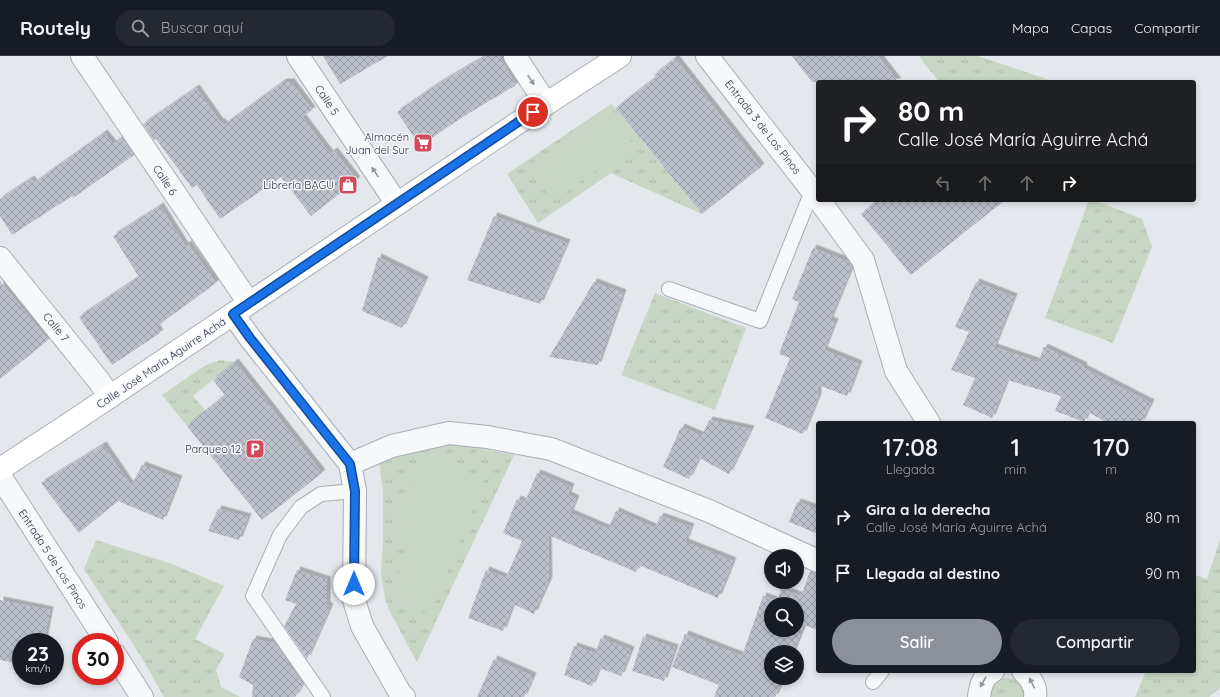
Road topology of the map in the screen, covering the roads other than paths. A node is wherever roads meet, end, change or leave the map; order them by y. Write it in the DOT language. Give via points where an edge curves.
graph roads {
  1 [pos="82,56"];
  2 [pos="298,56"];
  3 [pos="515,56"];
  4 [pos="620,56"];
  5 [pos="707,56"];
  6 [pos="546,104"];
  7 [pos="816,196"];
  8 [pos="820,202"];
  9 [pos="397,204"];
  10 [pos="0,258"];
  11 [pos="669,289"];
  12 [pos="241,308"];
  13 [pos="110,397"];
  14 [pos="928,421"];
  15 [pos="350,464"];
  16 [pos="0,469"];
  17 [pos="0,476"];
  18 [pos="355,491"];
  19 [pos="816,560"];
  20 [pos="101,633"];
  21 [pos="124,669"];
  22 [pos="880,673"];
  23 [pos="989,673"];
  24 [pos="1025,673"];
  25 [pos="873,682"];
  26 [pos="142,697"];
  27 [pos="323,697"];
  28 [pos="404,697"];
  29 [pos="979,697"];
  30 [pos="1035,697"];
  1 -- 12 [label="street, Calle 6"];
  9 -- 2 [label="street, Calle 5, one-way"];
  3 -- 6 [label="street, one-way"];
  4 -- 6 [label="street, Calle José María Aguirre Achá"];
  5 -- 7 [label="street, Entrada 3 de Los Pinos"];
  6 -- 9 [label="street, Calle José María Aguirre Achá"];
  7 -- 11 [label="lane" via="760,321"];
  8 -- 14 [label="street, Entrada 3 de Los Pinos" via="863,260 896,371"];
  9 -- 12 [label="street, Calle José María Aguirre Achá"];
  10 -- 13 [label="street, Calle 7"];
  12 -- 13 [label="street, Calle José María Aguirre Achá"];
  12 -- 15 [label="street, Calle 6" via="250,338"];
  13 -- 16 [label="street, Calle José María Aguirre Achá"];
  15 -- 18 [label="street"];
  15 -- 19 [label="street" via="392,446 449,433 488,437 551,449 709,511"];
  17 -- 20 [label="street, Entrada 5 de Los Pinos"];
  18 -- 27 [label="lane" via="322,494 301,507 280,535 253,596"];
  18 -- 28 [label="street" via="354,600 362,626"];
  21 -- 26 [label="street"];
  22 -- 25 [label="lane"];
  23 -- 29 [label="street, one-way" via="983,681"];
  30 -- 24 [label="street, one-way" via="1034,685"];
}
